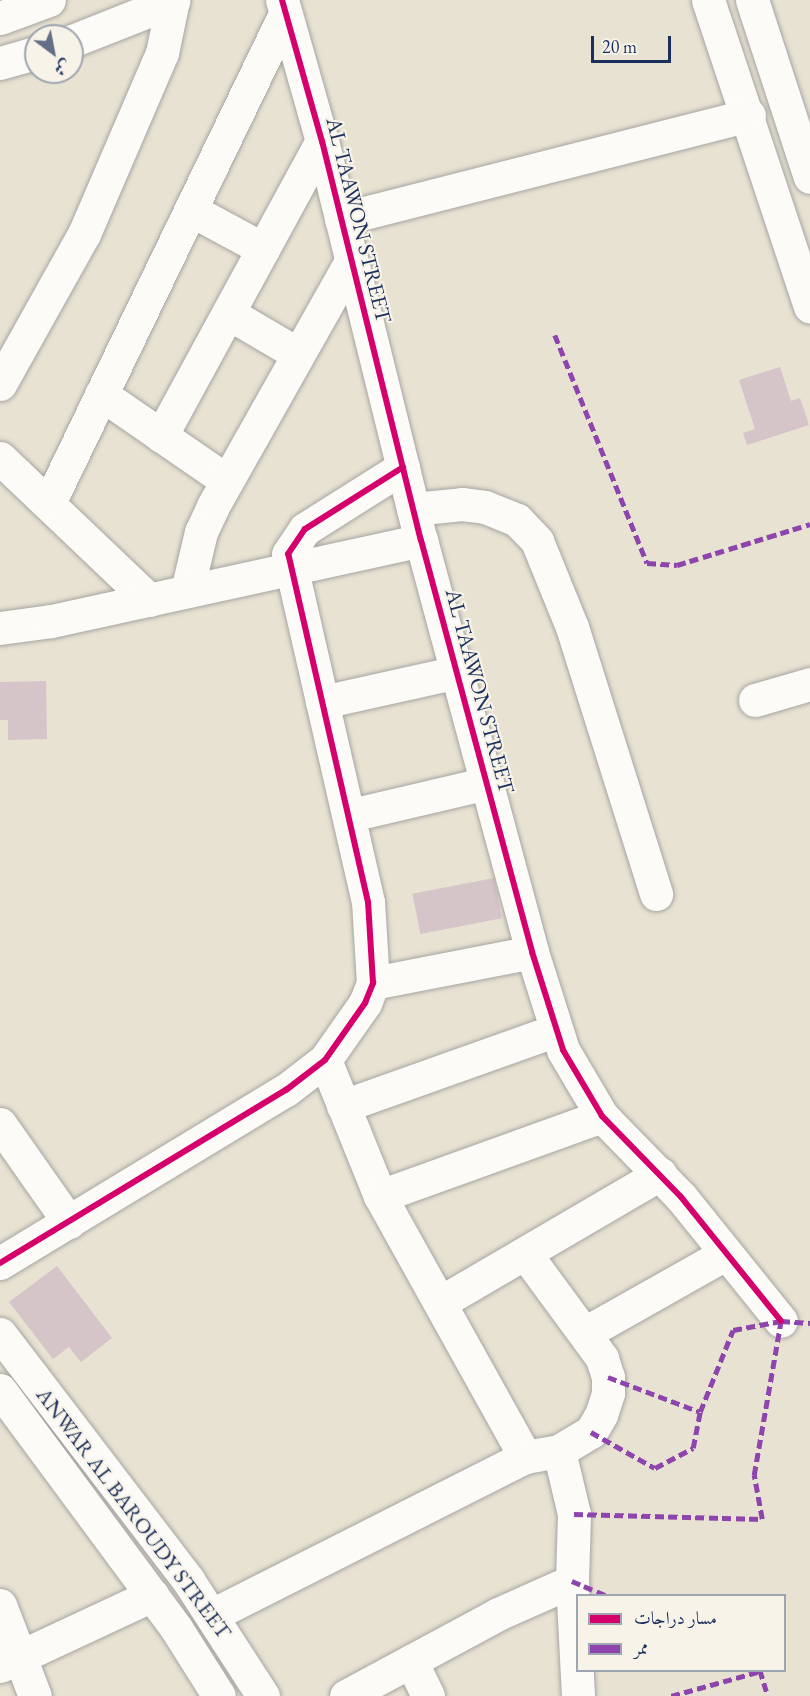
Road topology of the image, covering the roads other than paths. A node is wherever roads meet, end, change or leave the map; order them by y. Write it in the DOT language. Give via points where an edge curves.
graph roads {
  1 [pos="49,0"];
  2 [pos="173,0"];
  3 [pos="708,0"];
  4 [pos="752,0"];
  5 [pos="284,7"];
  6 [pos="0,18"];
  7 [pos="84,36"];
  8 [pos="24,56"];
  9 [pos="0,63"];
  10 [pos="749,115"];
  11 [pos="322,141"];
  12 [pos="810,177"];
  13 [pos="810,183"];
  14 [pos="772,195"];
  15 [pos="190,210"];
  16 [pos="341,219"];
  17 [pos="263,249"];
  18 [pos="351,261"];
  19 [pos="810,306"];
  20 [pos="228,313"];
  21 [pos="298,354"];
  22 [pos="0,384"];
  23 [pos="101,394"];
  24 [pos="161,436"];
  25 [pos="0,458"];
  26 [pos="403,467"];
  27 [pos="227,481"];
  28 [pos="49,503"];
  29 [pos="413,509"];
  30 [pos="421,540"];
  31 [pos="290,570"];
  32 [pos="187,591"];
  33 [pos="149,600"];
  34 [pos="0,628"];
  35 [pos="457,672"];
  36 [pos="810,684"];
  37 [pos="755,700"];
  38 [pos="322,702"];
  39 [pos="487,783"];
  40 [pos="351,815"];
  41 [pos="656,894"];
  42 [pos="532,952"];
  43 [pos="373,983"];
  44 [pos="555,1030"];
  45 [pos="325,1060"];
  46 [pos="343,1106"];
  47 [pos="602,1116"];
  48 [pos="0,1124"];
  49 [pos="660,1174"];
  50 [pos="380,1196"];
  51 [pos="69,1222"];
  52 [pos="525,1253"];
  53 [pos="725,1254"];
  54 [pos="0,1263"];
  55 [pos="441,1302"];
  56 [pos="781,1321"];
  57 [pos="585,1333"];
  58 [pos="0,1334"];
  59 [pos="0,1390"];
  60 [pos="559,1451"];
  61 [pos="525,1457"];
  62 [pos="572,1581"];
  63 [pos="152,1595"];
  64 [pos="0,1605"];
  65 [pos="212,1615"];
  66 [pos="576,1658"];
  67 [pos="411,1661"];
  68 [pos="11,1662"];
  69 [pos="577,1672"];
  70 [pos="35,1696"];
  71 [pos="219,1696"];
  72 [pos="263,1696"];
  73 [pos="346,1696"];
  74 [pos="428,1696"];
  75 [pos="578,1696"];
  1 -- 6 [label="street"];
  2 -- 7 [label="street"];
  2 -- 22 [label="street" via="162,53 84,234"];
  3 -- 10 [label="street"];
  4 -- 12 [label="street"];
  5 -- 11 [label="street, AL TAAWON STREET"];
  5 -- 15 [label="street"];
  8 -- 9 [label="street"];
  10 -- 14 [label="street"];
  10 -- 16 [label="street"];
  11 -- 16 [label="street, AL TAAWON STREET"];
  11 -- 17 [label="street"];
  13 -- 14 [label="street"];
  14 -- 19 [label="street"];
  15 -- 17 [label="street"];
  15 -- 23 [label="street"];
  16 -- 18 [label="street, AL TAAWON STREET"];
  17 -- 20 [label="street"];
  18 -- 21 [label="street"];
  18 -- 26 [label="street, AL TAAWON STREET"];
  20 -- 21 [label="street"];
  20 -- 24 [label="street"];
  21 -- 27 [label="street"];
  23 -- 24 [label="street"];
  23 -- 28 [label="street"];
  24 -- 27 [label="street"];
  25 -- 28 [label="street"];
  26 -- 29 [label="street, AL TAAWON STREET"];
  26 -- 31 [label="street" via="297,536 288,554"];
  27 -- 32 [label="street" via="201,532"];
  28 -- 33 [label="street"];
  29 -- 30 [label="street, AL TAAWON STREET"];
  29 -- 41 [label="street" via="462,504 485,507 517,520 537,542 572,627"];
  30 -- 31 [label="street"];
  30 -- 35 [label="street, AL TAAWON STREET"];
  31 -- 32 [label="street"];
  31 -- 38 [label="street"];
  32 -- 33 [label="street"];
  33 -- 34 [label="street"];
  35 -- 38 [label="street"];
  35 -- 39 [label="street, AL TAAWON STREET"];
  36 -- 37 [label="street"];
  38 -- 40 [label="street"];
  39 -- 40 [label="street"];
  39 -- 42 [label="street, AL TAAWON STREET"];
  40 -- 43 [label="street" via="368,902"];
  42 -- 43 [label="street"];
  42 -- 44 [label="street, AL TAAWON STREET"];
  43 -- 45 [label="street" via="354,1023"];
  44 -- 46 [label="street"];
  44 -- 47 [label="street, AL TAAWON STREET" via="574,1074"];
  45 -- 46 [label="street"];
  45 -- 51 [label="street" via="286,1090"];
  46 -- 50 [label="street"];
  47 -- 49 [label="street, AL TAAWON STREET"];
  47 -- 50 [label="street"];
  48 -- 51 [label="street"];
  49 -- 52 [label="street"];
  49 -- 53 [label="street, AL TAAWON STREET"];
  50 -- 55 [label="street"];
  51 -- 54 [label="street"];
  52 -- 55 [label="street"];
  52 -- 57 [label="street"];
  53 -- 56 [label="street, AL TAAWON STREET"];
  53 -- 57 [label="street"];
  55 -- 61 [label="street"];
  57 -- 60 [label="street" via="602,1358 608,1393 602,1415 591,1432"];
  58 -- 65 [label="street, ANWAR AL BAROUDY STREET"];
  59 -- 63 [label="street, ANWAR AL BAROUDY STREET"];
  60 -- 61 [label="street"];
  60 -- 62 [label="street" via="574,1514"];
  61 -- 65 [label="street"];
  62 -- 66 [label="street"];
  62 -- 67 [label="street" via="498,1614"];
  63 -- 68 [label="street"];
  63 -- 71 [label="street, ANWAR AL BAROUDY STREET"];
  64 -- 68 [label="street"];
  65 -- 72 [label="street, ANWAR AL BAROUDY STREET"];
  67 -- 73 [label="street"];
  67 -- 74 [label="street"];
  68 -- 70 [label="street"];
  69 -- 75 [label="street"];
}
